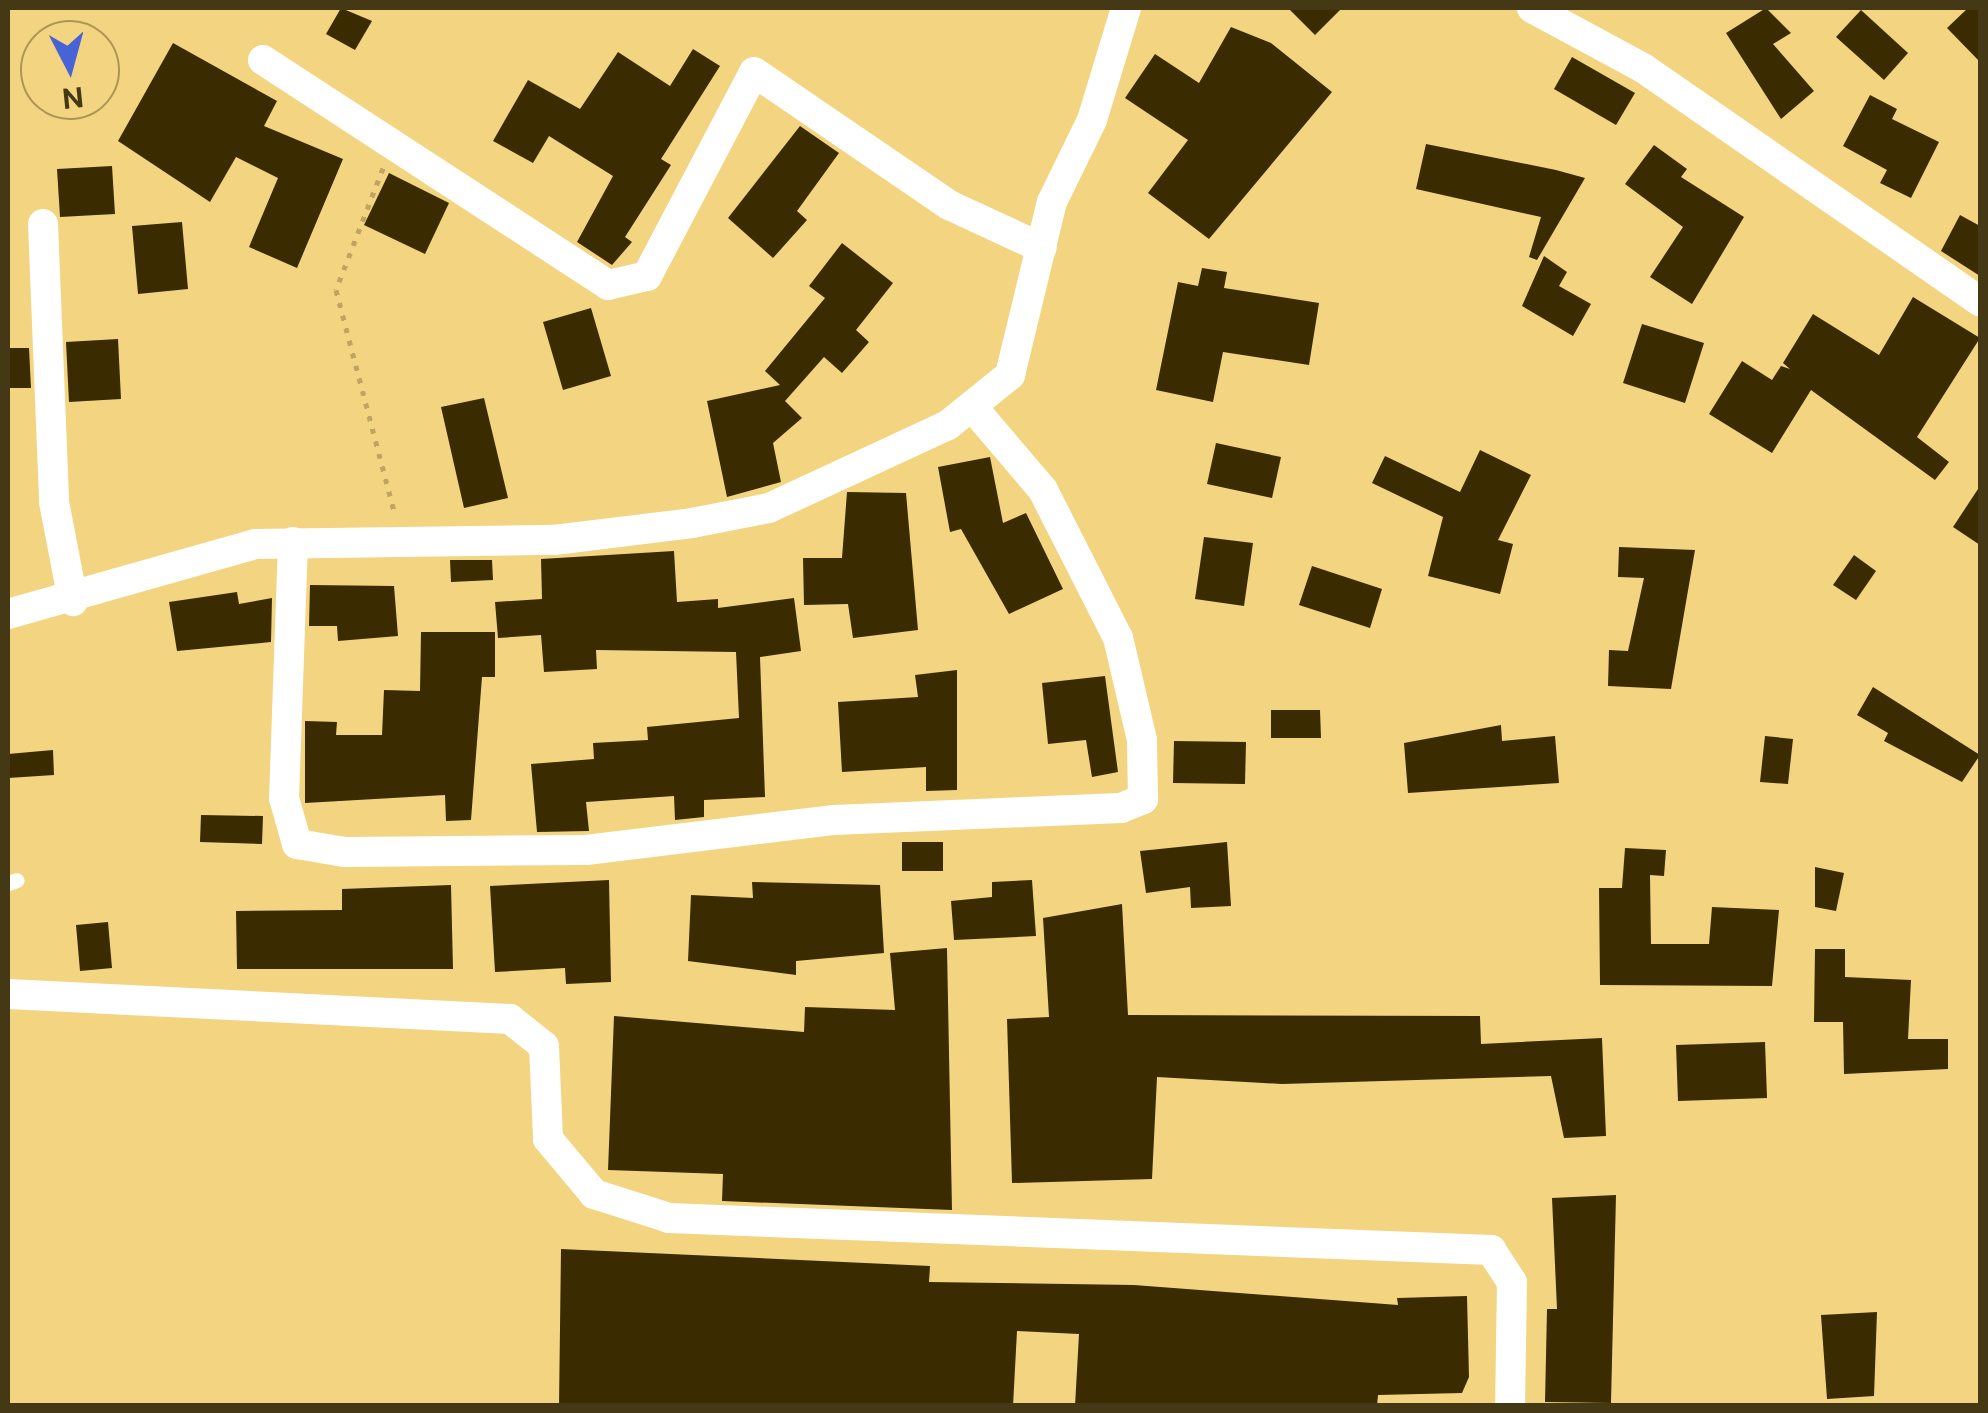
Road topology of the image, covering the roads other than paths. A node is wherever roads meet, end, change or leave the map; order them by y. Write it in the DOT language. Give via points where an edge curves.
graph roads {
  1 [pos="1126,8"];
  2 [pos="1532,8"];
  3 [pos="263,60"];
  4 [pos="44,224"];
  5 [pos="1042,248"];
  6 [pos="1980,301"];
  7 [pos="974,409"];
  8 [pos="293,542"];
  9 [pos="73,601"];
  10 [pos="8,614"];
  11 [pos="8,994"];
  12 [pos="1510,1406"];
  1 -- 5 [label="street"];
  2 -- 6 [label="street" via="1643,68"];
  3 -- 5 [label="street" via="608,285 647,276 754,72 949,205"];
  4 -- 9 [label="street" via="54,502"];
  5 -- 7 [label="street" via="1010,375"];
  7 -- 8 [label="street" via="769,508 554,540"];
  7 -- 8 [label="street" via="1043,490 1118,638 1142,740 1143,799 1121,808 834,820 586,850 345,852 297,844 284,798"];
  8 -- 9 [label="street" via="255,544"];
  9 -- 10 [label="street"];
  11 -- 12 [label="street" via="510,1018 544,1046 548,1139 594,1194 670,1218 1491,1250 1512,1282"];
}
